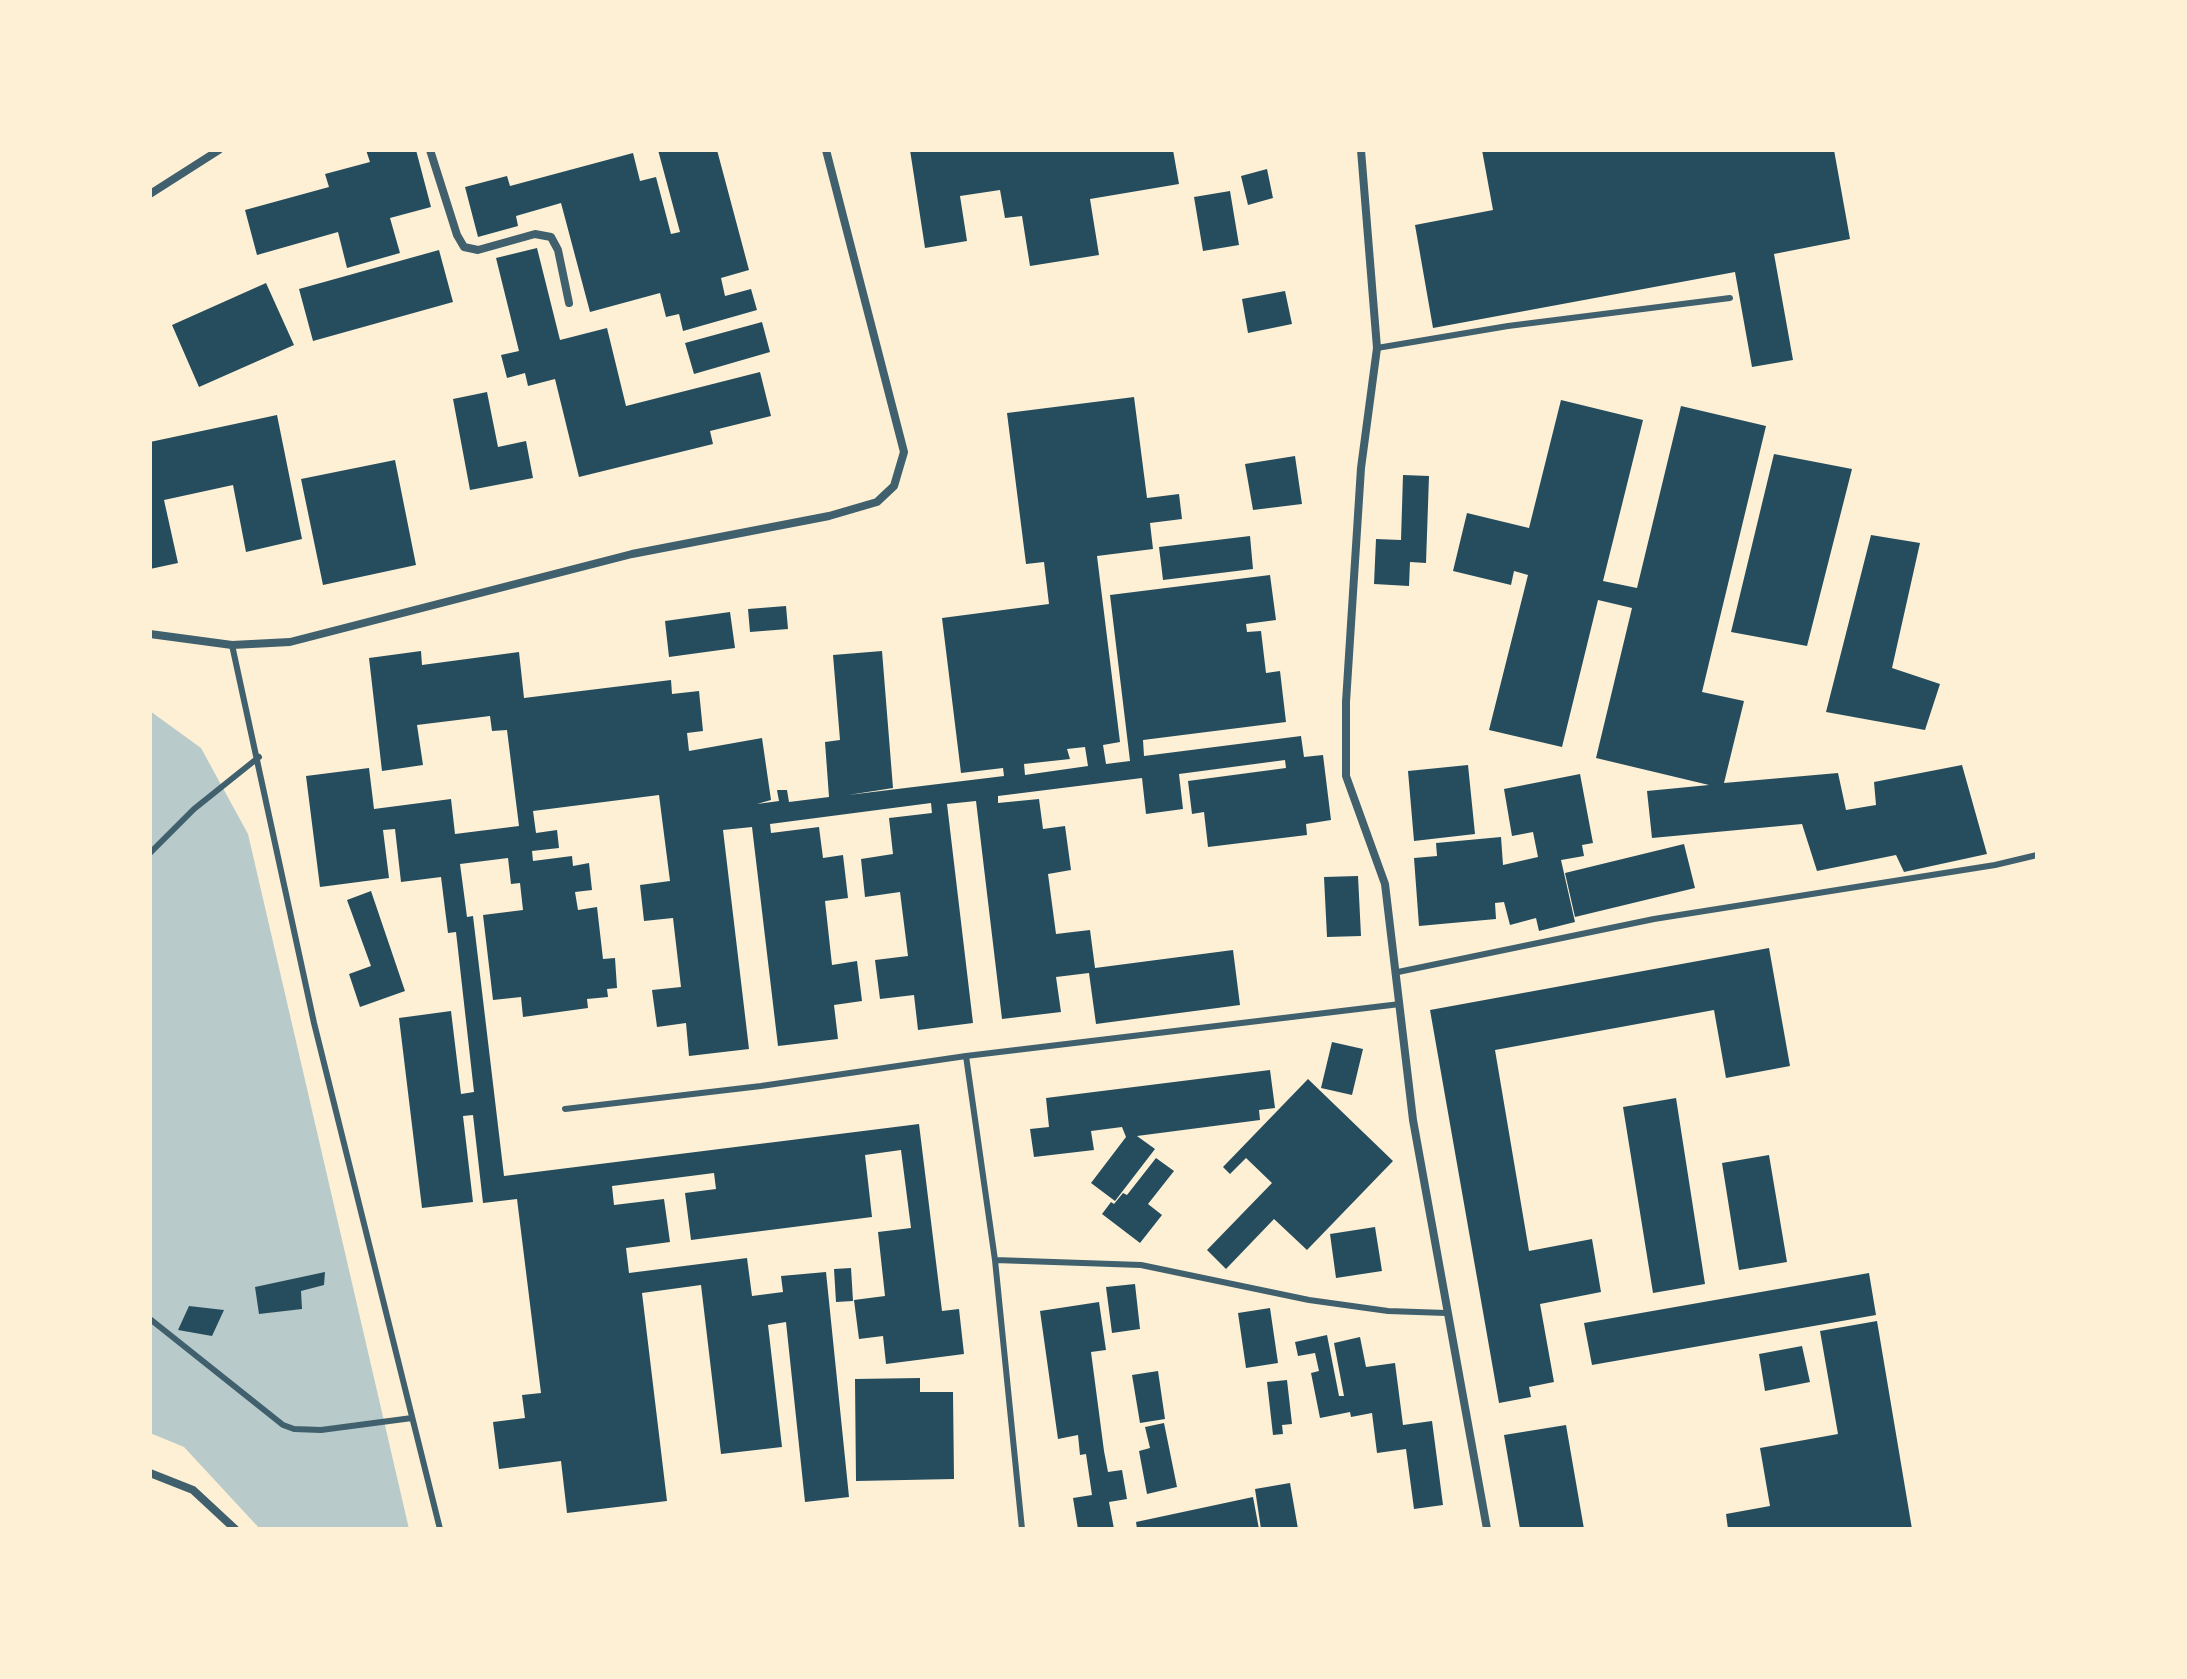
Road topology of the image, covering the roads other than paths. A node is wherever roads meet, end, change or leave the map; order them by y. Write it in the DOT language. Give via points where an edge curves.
graph roads {
  1 [pos="219,150"];
  2 [pos="430,150"];
  3 [pos="826,150"];
  4 [pos="1361,150"];
  5 [pos="150,194"];
  6 [pos="1730,298"];
  7 [pos="569,303"];
  8 [pos="1377,348"];
  9 [pos="150,634"];
  10 [pos="232,645"];
  11 [pos="259,757"];
  12 [pos="150,853"];
  13 [pos="2037,855"];
  14 [pos="1398,972"];
  15 [pos="1400,1004"];
  16 [pos="966,1056"];
  17 [pos="565,1109"];
  18 [pos="995,1260"];
  19 [pos="1446,1313"];
  20 [pos="150,1319"];
  21 [pos="412,1418"];
  22 [pos="150,1473"];
  23 [pos="235,1529"];
  24 [pos="440,1529"];
  25 [pos="1022,1529"];
  26 [pos="1487,1529"];
  1 -- 5 [label="street"];
  2 -- 7 [label="street" via="464,247 478,250 535,234 551,237"];
  3 -- 10 [label="street" via="904,452 894,486 877,502 632,554 290,642"];
  4 -- 8 [label="street"];
  6 -- 8 [label="lane"];
  8 -- 14 [label="street" via="1361,468 1346,776 1385,884"];
  9 -- 10 [label="street"];
  10 -- 11 [label="lane"];
  11 -- 12 [label="lane"];
  11 -- 21 [label="lane" via="314,1023"];
  13 -- 14 [label="lane" via="1654,919"];
  14 -- 15 [label="street"];
  15 -- 16 [label="lane"];
  15 -- 19 [label="street" via="1413,1120"];
  16 -- 17 [label="lane"];
  16 -- 18 [label="lane"];
  18 -- 19 [label="lane" via="1141,1265 1309,1300"];
  18 -- 25 [label="lane"];
  19 -- 26 [label="street"];
  20 -- 21 [label="lane" via="283,1425 321,1430"];
  21 -- 24 [label="lane"];
  22 -- 23 [label="street" via="193,1490"];
}
